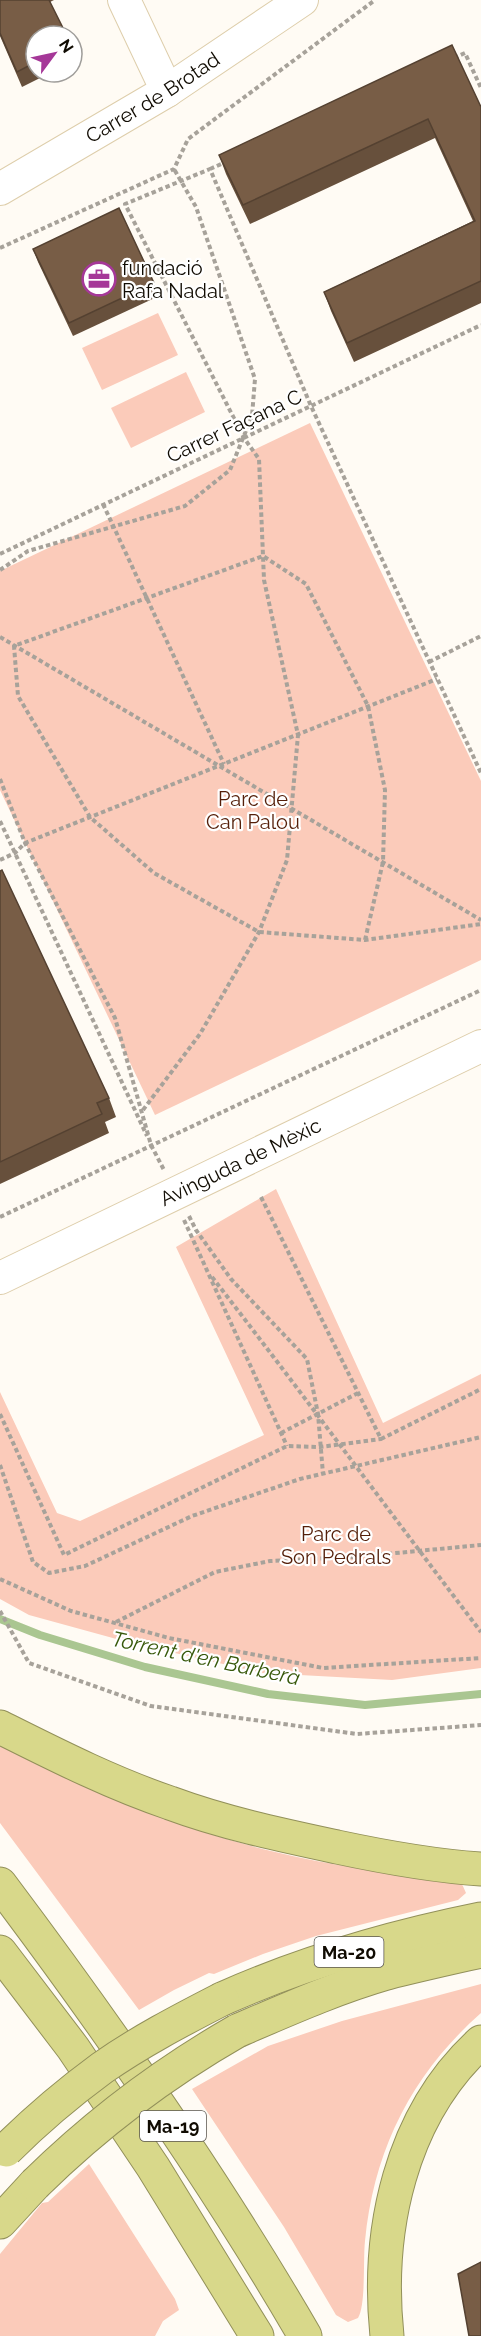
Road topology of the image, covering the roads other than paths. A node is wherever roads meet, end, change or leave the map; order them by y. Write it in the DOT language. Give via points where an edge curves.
graph roads {
  1 [pos="124,0"];
  2 [pos="302,0"];
  3 [pos="167,91"];
  4 [pos="0,189"];
  5 [pos="481,1046"];
  6 [pos="0,1278"];
  7 [pos="0,1727"];
  8 [pos="481,1869"];
  9 [pos="0,1884"];
  10 [pos="481,1919"];
  11 [pos="481,1951"];
  12 [pos="0,1952"];
  13 [pos="481,2042"];
  14 [pos="3,2153"];
  15 [pos="0,2222"];
  16 [pos="257,2336"];
  17 [pos="305,2336"];
  18 [pos="387,2336"];
  1 -- 3 [label="street"];
  2 -- 3 [label="street, Carrer de Brotad"];
  3 -- 4 [label="street, Carrer de Brotad"];
  5 -- 6 [label="street, Avinguda de Mèxic"];
  7 -- 8 [label="highway" via="86,1770 171,1804 273,1833 354,1850"];
  9 -- 17 [label="highway, Ma-19" via="186,2145"];
  10 -- 14 [label="highway, Ma-20, bridge" via="333,1957 274,1976 222,1999 103,2067"];
  11 -- 15 [label="highway, Ma-20, bridge" via="357,1983 237,2031 136,2096 66,2154"];
  12 -- 16 [label="highway, Ma-19" via="73,2048 126,2127"];
  13 -- 18 [label="highway" via="455,2071 420,2124 407,2152 390,2215 384,2278"];
}
